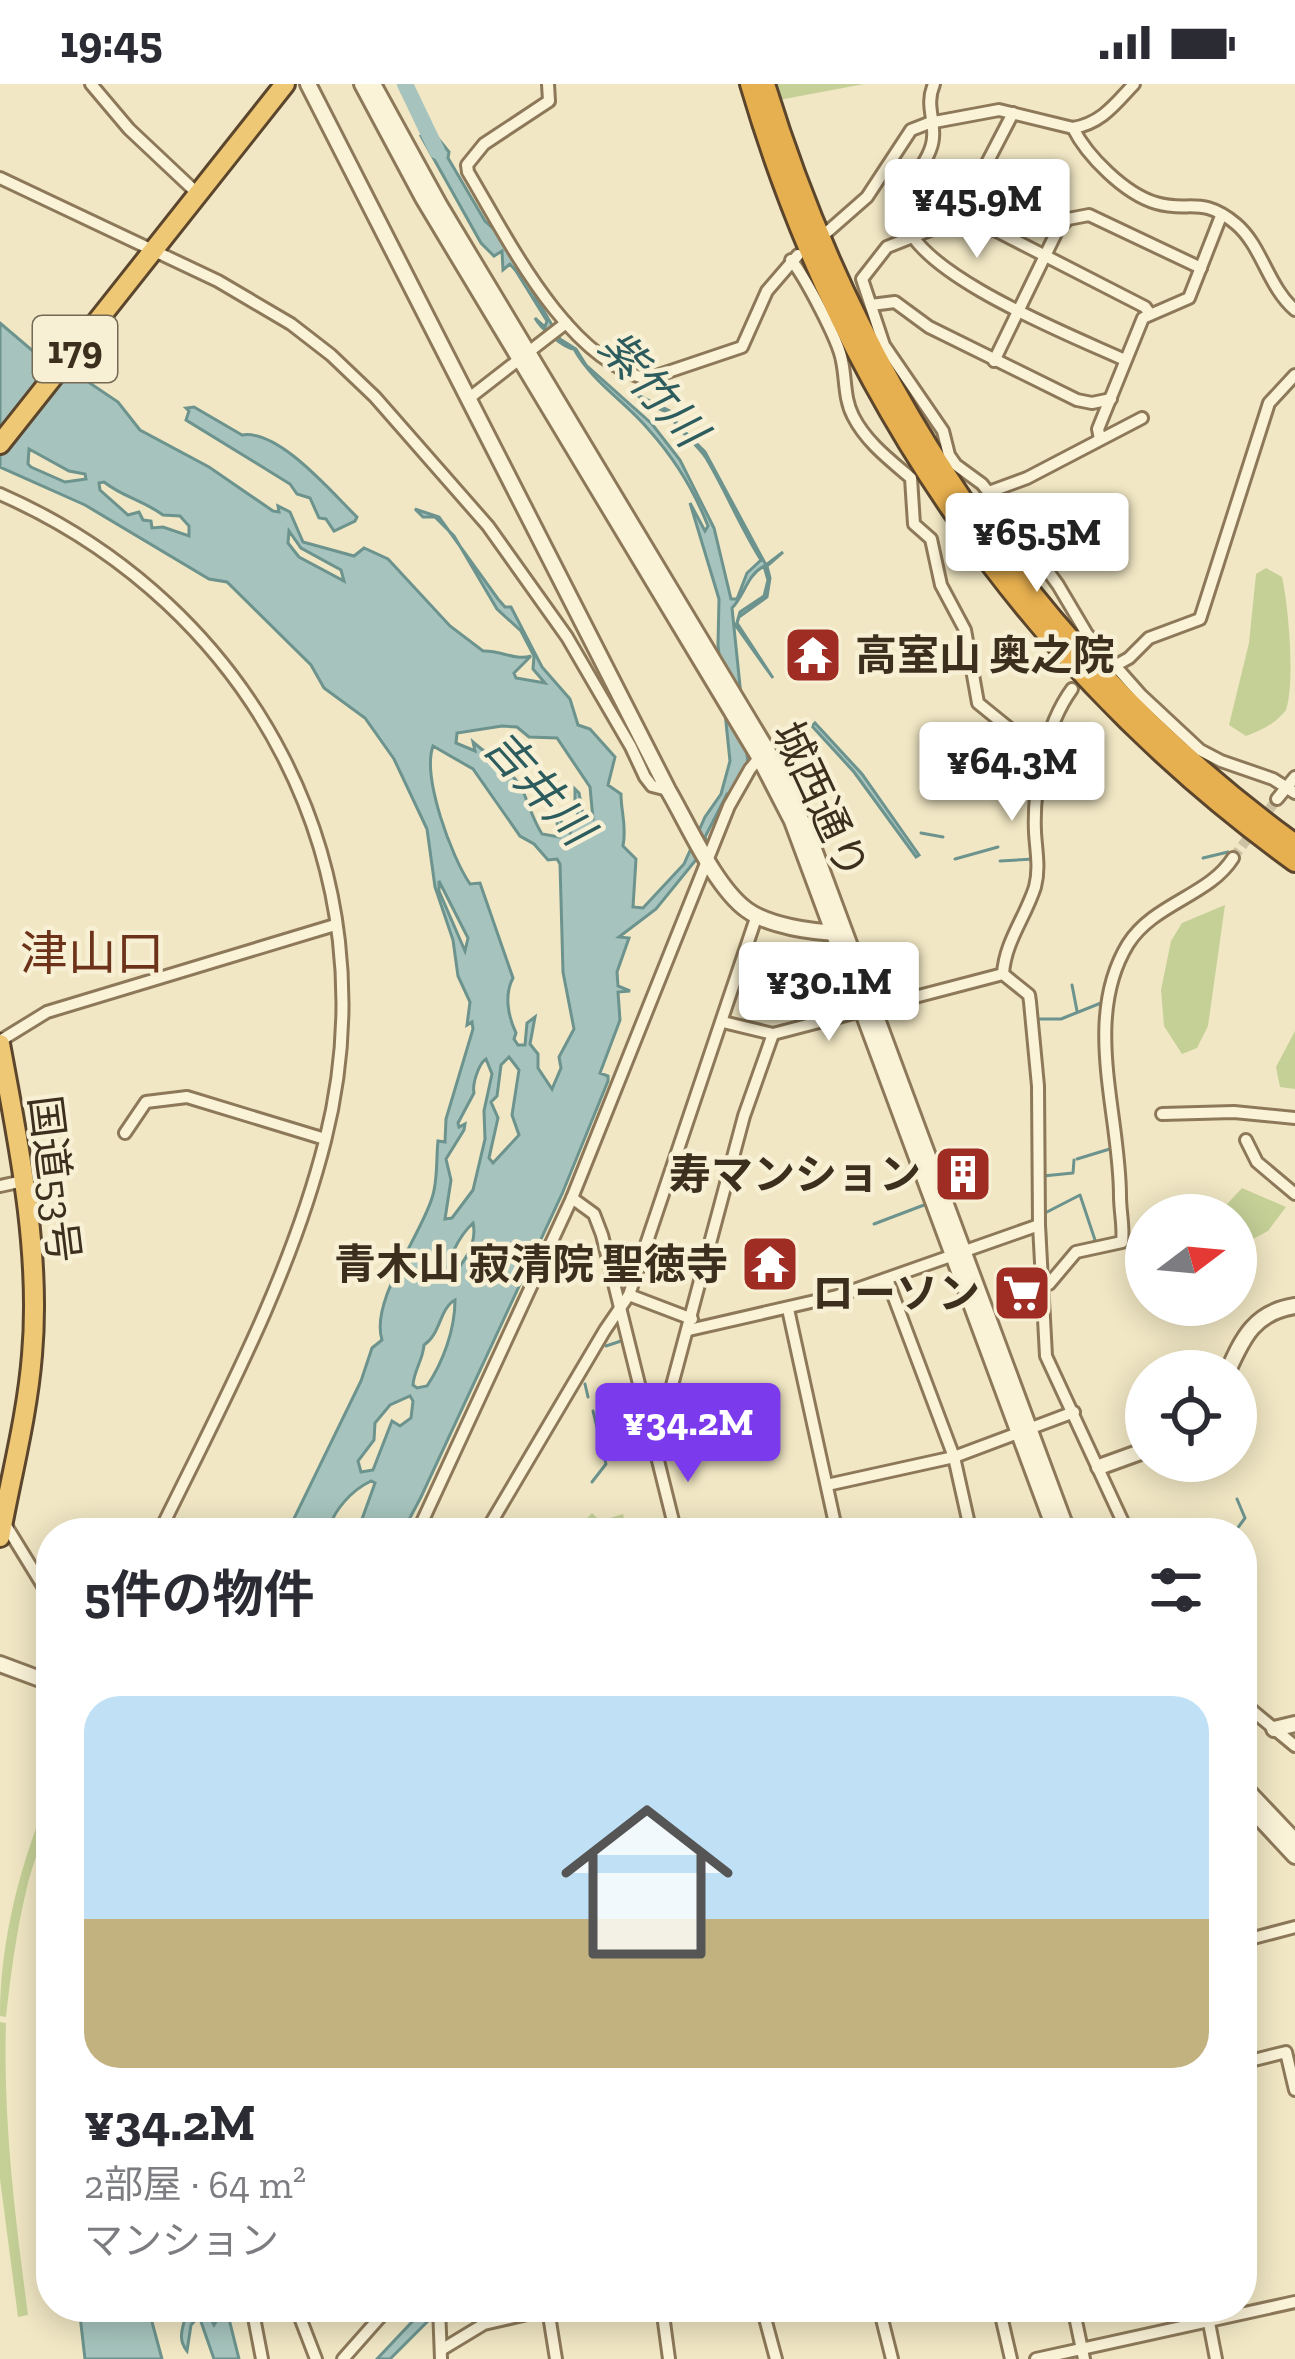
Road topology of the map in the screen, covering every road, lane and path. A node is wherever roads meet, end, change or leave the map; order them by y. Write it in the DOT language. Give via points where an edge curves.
graph roads {
  1 [pos="91,84"];
  2 [pos="285,84"];
  3 [pos="308,84"];
  4 [pos="362,84"];
  5 [pos="373,84"];
  6 [pos="548,84"];
  7 [pos="750,84"];
  8 [pos="765,84"];
  9 [pos="934,84"];
  10 [pos="1134,84"];
  11 [pos="1012,112"];
  12 [pos="929,122"];
  13 [pos="1073,128"];
  14 [pos="0,178"];
  15 [pos="198,194"];
  16 [pos="977,211"];
  17 [pos="1221,216"];
  18 [pos="826,233"];
  19 [pos="911,238"];
  20 [pos="150,253"];
  21 [pos="1044,258"];
  22 [pos="1202,268"];
  23 [pos="871,305"];
  24 [pos="1295,310"];
  25 [pos="1019,311"];
  26 [pos="1150,314"];
  27 [pos="565,325"];
  28 [pos="524,357"];
  29 [pos="1125,360"];
  30 [pos="994,361"];
  31 [pos="1295,375"];
  32 [pos="468,399"];
  33 [pos="1111,400"];
  34 [pos="1142,418"];
  35 [pos="1100,439"];
  36 [pos="0,444"];
  37 [pos="988,492"];
  38 [pos="0,494"];
  39 [pos="1113,668"];
  40 [pos="1072,689"];
  41 [pos="763,754"];
  42 [pos="1041,766"];
  43 [pos="1292,786"];
  44 [pos="668,790"];
  45 [pos="1277,799"];
  46 [pos="1295,844"];
  47 [pos="707,857"];
  48 [pos="1233,858"];
  49 [pos="1295,862"];
  50 [pos="757,915"];
  51 [pos="335,925"];
  52 [pos="837,933"];
  53 [pos="1003,974"];
  54 [pos="867,1009"];
  55 [pos="723,1022"];
  56 [pos="772,1034"];
  57 [pos="0,1043"];
  58 [pos="1162,1114"];
  59 [pos="1295,1118"];
  60 [pos="125,1133"];
  61 [pos="326,1139"];
  62 [pos="1246,1140"];
  63 [pos="23,1181"];
  64 [pos="0,1186"];
  65 [pos="1295,1194"];
  66 [pos="572,1198"];
  67 [pos="1039,1225"];
  68 [pos="959,1253"];
  69 [pos="887,1280"];
  70 [pos="1041,1284"];
  71 [pos="629,1295"];
  72 [pos="1295,1306"];
  73 [pos="788,1309"];
  74 [pos="618,1311"];
  75 [pos="690,1325"];
  76 [pos="1239,1350"];
  77 [pos="1074,1412"];
  78 [pos="1024,1430"];
  79 [pos="655,1449"];
  80 [pos="954,1457"];
  81 [pos="1125,1458"];
  82 [pos="1099,1467"];
  83 [pos="826,1485"];
  84 [pos="166,1518"];
  85 [pos="424,1518"];
  86 [pos="494,1518"];
  87 [pos="672,1518"];
  88 [pos="834,1518"];
  89 [pos="968,1518"];
  90 [pos="1051,1518"];
  91 [pos="1061,1518"];
  92 [pos="1121,1518"];
  93 [pos="1,1524"];
  94 [pos="36,1576"];
  95 [pos="0,1664"];
  96 [pos="36,1678"];
  97 [pos="1257,1715"];
  98 [pos="1295,1724"];
  99 [pos="1274,1730"];
  100 [pos="1295,1746"];
  101 [pos="1257,1806"];
  102 [pos="1257,1809"];
  103 [pos="1263,1814"];
  104 [pos="1257,1819"];
  105 [pos="1295,1841"];
  106 [pos="1295,1856"];
  107 [pos="1295,1927"];
  108 [pos="1257,1936"];
  109 [pos="1257,2059"];
  110 [pos="1295,2090"];
  111 [pos="1295,2302"];
  112 [pos="1257,2307"];
  113 [pos="255,2322"];
  114 [pos="302,2322"];
  115 [pos="376,2322"];
  116 [pos="440,2322"];
  117 [pos="493,2322"];
  118 [pos="554,2322"];
  119 [pos="664,2322"];
  120 [pos="766,2322"];
  121 [pos="883,2322"];
  122 [pos="1003,2322"];
  123 [pos="1076,2322"];
  124 [pos="1182,2322"];
  125 [pos="1209,2322"];
  126 [pos="1083,2354"];
  127 [pos="441,2355"];
  128 [pos="262,2359"];
  129 [pos="316,2359"];
  130 [pos="343,2359"];
  131 [pos="556,2359"];
  132 [pos="669,2359"];
  133 [pos="776,2359"];
  134 [pos="892,2359"];
  135 [pos="1012,2359"];
  136 [pos="1036,2359"];
  137 [pos="1216,2359"];
  1 -- 15 [label="street"];
  2 -- 15 [label="highway, 179"];
  3 -- 32 [label="street"];
  4 -- 28 [label="street, 城西通り"];
  5 -- 28 [label="street, 城西通り"];
  6 -- 27 [label="street" via="549,101 484,144 467,165"];
  7 -- 49 [label="highway" via="834,310 956,520 1095,689"];
  8 -- 46 [label="highway" via="848,304 969,512 1120,694"];
  9 -- 12 [label="street"];
  10 -- 13 [label="street" via="1106,114"];
  11 -- 12 [label="street"];
  11 -- 13 [label="street"];
  11 -- 16 [label="street" via="976,182"];
  12 -- 18 [label="street" via="911,130 867,196"];
  12 -- 19 [label="street" via="932,144 903,210"];
  13 -- 17 [label="street" via="1137,193 1200,204"];
  14 -- 20 [label="street"];
  15 -- 20 [label="highway, 179"];
  16 -- 19 [label="street"];
  16 -- 21 [label="street" via="993,232"];
  17 -- 22 [label="street"];
  17 -- 24 [label="street" via="1244,232"];
  19 -- 23 [label="street" via="887,247 862,279"];
  19 -- 25 [label="street"];
  20 -- 36 [label="highway, 179"];
  20 -- 44 [label="street" via="291,324 375,397 488,526 566,637 644,777"];
  21 -- 22 [label="street" via="1058,229 1078,214"];
  21 -- 25 [label="street"];
  21 -- 26 [label="street"];
  22 -- 26 [label="street" via="1189,298"];
  23 -- 30 [label="street" via="895,302"];
  23 -- 37 [label="street" via="893,362 956,465"];
  25 -- 29 [label="street"];
  25 -- 30 [label="street"];
  26 -- 29 [label="street"];
  27 -- 28 [label="street"];
  27 -- 42 [label="street" via="614,365 657,377 742,346 767,291 794,258 840,350 853,417 911,478 914,524 931,539 941,586 965,630 978,704"];
  28 -- 32 [label="street"];
  28 -- 41 [label="street, 城西通り"];
  28 -- 41 [label="street, 城西通り" via="717,691"];
  29 -- 33 [label="street"];
  30 -- 33 [label="street" via="1084,403"];
  31 -- 39 [label="street" via="1269,403 1200,619 1149,638"];
  32 -- 44 [label="street"];
  33 -- 35 [label="street"];
  34 -- 35 [label="street"];
  35 -- 37 [label="street"];
  37 -- 39 [label="street"];
  38 -- 51 [label="street" via="133,574 225,662 296,782"];
  39 -- 43 [label="street" via="1201,750"];
  40 -- 42 [label="street"];
  41 -- 47 [label="street"];
  41 -- 52 [label="street, 城西通り"];
  42 -- 53 [label="street" via="1039,867 1004,950"];
  43 -- 45 [label="street"];
  44 -- 47 [label="street"];
  47 -- 50 [label="street"];
  47 -- 66 [label="street"];
  48 -- 70 [label="street" via="1225,872 1167,905 1126,948 1106,999 1104,1043 1122,1242 1076,1252"];
  50 -- 52 [label="street"];
  50 -- 55 [label="street"];
  51 -- 57 [label="street" via="47,1012"];
  51 -- 61 [label="street" via="339,1062"];
  52 -- 54 [label="street, 城西通り"];
  53 -- 54 [label="street"];
  53 -- 67 [label="street" via="1029,995"];
  54 -- 56 [label="street"];
  54 -- 68 [label="street, 城西通り"];
  55 -- 56 [label="street"];
  55 -- 71 [label="street"];
  56 -- 75 [label="street"];
  57 -- 63 [label="highway, 国道53号"];
  58 -- 59 [label="street"];
  60 -- 61 [label="street" via="146,1102 187,1097"];
  61 -- 84 [label="street" via="278,1283"];
  62 -- 65 [label="street" via="1257,1162"];
  63 -- 64 [label="street"];
  63 -- 93 [label="highway, 国道53号" via="32,1353"];
  66 -- 74 [label="street" via="595,1214"];
  66 -- 85 [label="street"];
  67 -- 68 [label="street"];
  67 -- 70 [label="street"];
  68 -- 69 [label="street"];
  68 -- 78 [label="street, 城西通り"];
  69 -- 73 [label="street"];
  69 -- 80 [label="street"];
  70 -- 77 [label="street" via="1046,1356"];
  71 -- 74 [label="street"];
  71 -- 75 [label="street"];
  72 -- 76 [label="street" via="1251,1326"];
  73 -- 75 [label="street"];
  73 -- 83 [label="street"];
  74 -- 79 [label="street"];
  74 -- 86 [label="street"];
  75 -- 79 [label="street"];
  77 -- 78 [label="street"];
  77 -- 82 [label="street"];
  78 -- 80 [label="street"];
  78 -- 90 [label="street, 城西通り"];
  78 -- 91 [label="street, 城西通り"];
  79 -- 87 [label="street"];
  80 -- 83 [label="street"];
  80 -- 89 [label="street"];
  81 -- 82 [label="street"];
  82 -- 92 [label="street"];
  83 -- 88 [label="street"];
  93 -- 94 [label="street"];
  95 -- 96 [label="street"];
  97 -- 99 [label="street"];
  98 -- 99 [label="street"];
  99 -- 100 [label="street"];
  101 -- 103 [label="street"];
  102 -- 103 [label="street"];
  103 -- 104 [label="street"];
  103 -- 105 [label="street"];
  103 -- 106 [label="street"];
  107 -- 108 [label="street"];
  109 -- 110 [label="street" via="1286,2052"];
  111 -- 112 [label="street"];
  113 -- 128 [label="street"];
  114 -- 129 [label="street"];
  115 -- 130 [label="street"];
  116 -- 127 [label="street"];
  117 -- 127 [label="street"];
  118 -- 131 [label="street"];
  119 -- 132 [label="street"];
  120 -- 133 [label="street"];
  121 -- 134 [label="street"];
  122 -- 135 [label="street"];
  123 -- 126 [label="street"];
  124 -- 126 [label="street"];
  125 -- 137 [label="street"];
  126 -- 136 [label="street"];
}
